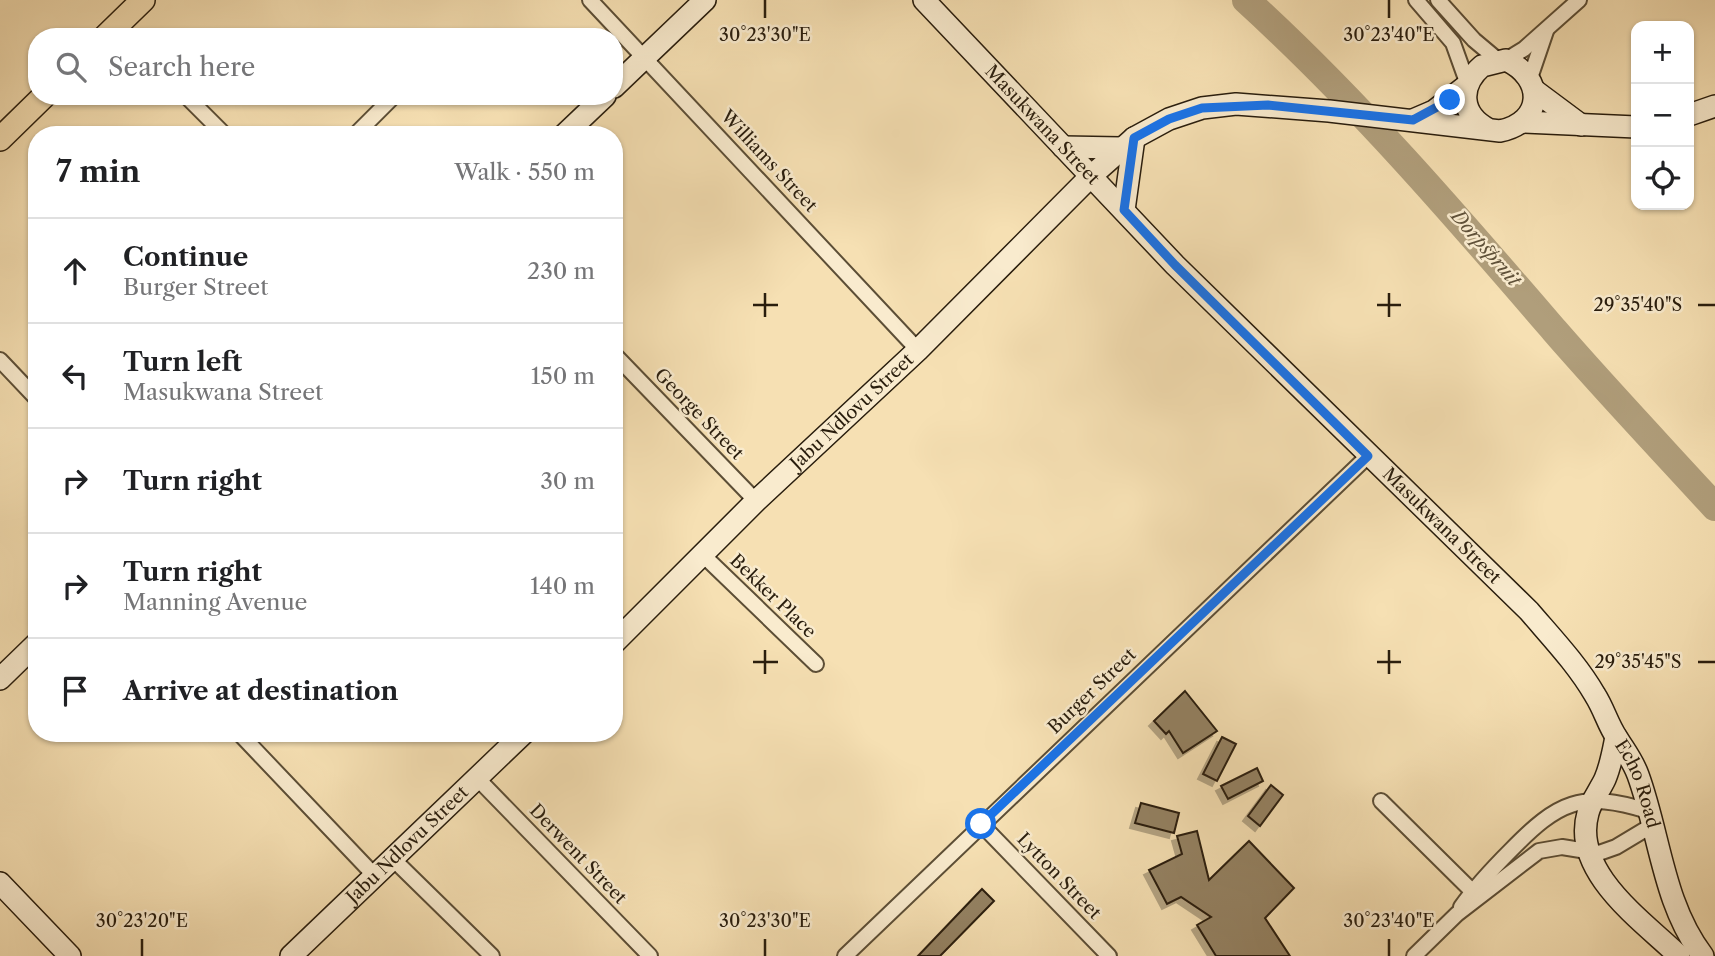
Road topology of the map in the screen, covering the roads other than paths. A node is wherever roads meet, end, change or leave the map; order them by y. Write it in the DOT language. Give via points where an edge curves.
graph roads {
  1 [pos="143,0"];
  2 [pos="590,0"];
  3 [pos="705,0"];
  4 [pos="924,0"];
  5 [pos="1416,0"];
  6 [pos="1438,0"];
  7 [pos="1579,0"];
  8 [pos="119,28"];
  9 [pos="617,28"];
  10 [pos="1546,31"];
  11 [pos="623,34"];
  12 [pos="645,57"];
  13 [pos="1503,61"];
  14 [pos="623,78"];
  15 [pos="1467,84"];
  16 [pos="1532,84"];
  17 [pos="35,105"];
  18 [pos="195,105"];
  19 [pos="385,105"];
  20 [pos="595,105"];
  21 [pos="1715,106"];
  22 [pos="1694,113"];
  23 [pos="1408,120"];
  24 [pos="1522,122"];
  25 [pos="1581,125"];
  26 [pos="216,126"];
  27 [pos="364,126"];
  28 [pos="574,126"];
  29 [pos="1631,127"];
  30 [pos="1488,129"];
  31 [pos="0,139"];
  32 [pos="1127,143"];
  33 [pos="1063,147"];
  34 [pos="1090,177"];
  35 [pos="1124,210"];
  36 [pos="918,350"];
  37 [pos="0,360"];
  38 [pos="623,363"];
  39 [pos="28,390"];
  40 [pos="1368,456"];
  41 [pos="756,501"];
  42 [pos="703,555"];
  43 [pos="623,634"];
  44 [pos="28,652"];
  45 [pos="816,664"];
  46 [pos="0,679"];
  47 [pos="1616,737"];
  48 [pos="248,742"];
  49 [pos="515,742"];
  50 [pos="478,779"];
  51 [pos="1594,799"];
  52 [pos="1381,801"];
  53 [pos="1650,819"];
  54 [pos="981,824"];
  55 [pos="1588,852"];
  56 [pos="393,859"];
  57 [pos="375,876"];
  58 [pos="0,883"];
  59 [pos="1476,895"];
  60 [pos="70,956"];
  61 [pos="291,956"];
  62 [pos="492,956"];
  63 [pos="650,956"];
  64 [pos="845,956"];
  65 [pos="1109,956"];
  66 [pos="1413,956"];
  67 [pos="1679,956"];
  68 [pos="1703,956"];
  1 -- 8 [label="main road"];
  2 -- 9 [label="street, Williams Street"];
  3 -- 12 [label="street"];
  4 -- 33 [label="street, Masukwana Street"];
  5 -- 15 [label="street" via="1453,44"];
  6 -- 13 [label="street" via="1474,40"];
  7 -- 10 [label="street"];
  10 -- 13 [label="street"];
  10 -- 16 [label="street"];
  11 -- 12 [label="street, Williams Street"];
  12 -- 14 [label="street"];
  12 -- 36 [label="street, Williams Street"];
  13 -- 15 [label="street" via="1482,66"];
  13 -- 16 [label="street" via="1517,66"];
  15 -- 23 [label="street" via="1434,111"];
  15 -- 30 [label="street" via="1464,97 1471,116"];
  16 -- 24 [label="street" via="1530,113"];
  16 -- 25 [label="street"];
  17 -- 31 [label="main road"];
  18 -- 26 [label="street"];
  19 -- 27 [label="street"];
  20 -- 28 [label="street"];
  21 -- 22 [label="street"];
  23 -- 30 [label="street"];
  23 -- 32 [label="street" via="1268,105 1202,108 1169,119"];
  24 -- 25 [label="street"];
  24 -- 30 [label="street" via="1500,131"];
  25 -- 29 [label="street"];
  32 -- 33 [label="street"];
  32 -- 34 [label="street, Jabu Ndlovu Street"];
  32 -- 35 [label="street"];
  33 -- 34 [label="street, Masukwana Street"];
  34 -- 35 [label="street, Masukwana Street"];
  34 -- 36 [label="street, Jabu Ndlovu Street"];
  35 -- 40 [label="street, Masukwana Street"];
  36 -- 41 [label="street, Jabu Ndlovu Street"];
  37 -- 39 [label="street"];
  38 -- 41 [label="street, George Street"];
  40 -- 47 [label="street, Masukwana Street" via="1529,611 1596,695"];
  40 -- 54 [label="street, Burger Street"];
  41 -- 42 [label="street, Jabu Ndlovu Street"];
  42 -- 43 [label="street, Jabu Ndlovu Street"];
  42 -- 45 [label="street, Bekker Place"];
  44 -- 46 [label="street"];
  47 -- 51 [label="street, Echo Road" via="1611,763"];
  47 -- 53 [label="street, Echo Road" via="1634,765"];
  48 -- 57 [label="street"];
  49 -- 50 [label="street, Jabu Ndlovu Street"];
  50 -- 56 [label="street, Jabu Ndlovu Street"];
  50 -- 63 [label="street, Derwent Street"];
  51 -- 53 [label="street"];
  51 -- 55 [label="street, Echo Road" via="1587,814"];
  51 -- 59 [label="street" via="1573,802 1550,813"];
  52 -- 59 [label="street"];
  53 -- 55 [label="street" via="1616,848"];
  53 -- 68 [label="street, Echo Road" via="1682,921"];
  54 -- 64 [label="street, Burger Street"];
  54 -- 65 [label="street, Lytton Street"];
  55 -- 59 [label="street" via="1539,851"];
  55 -- 67 [label="street, Echo Road" via="1612,890"];
  56 -- 57 [label="street, Jabu Ndlovu Street"];
  56 -- 62 [label="street"];
  57 -- 61 [label="street, Jabu Ndlovu Street"];
  58 -- 60 [label="street"];
  59 -- 66 [label="street"];
}
